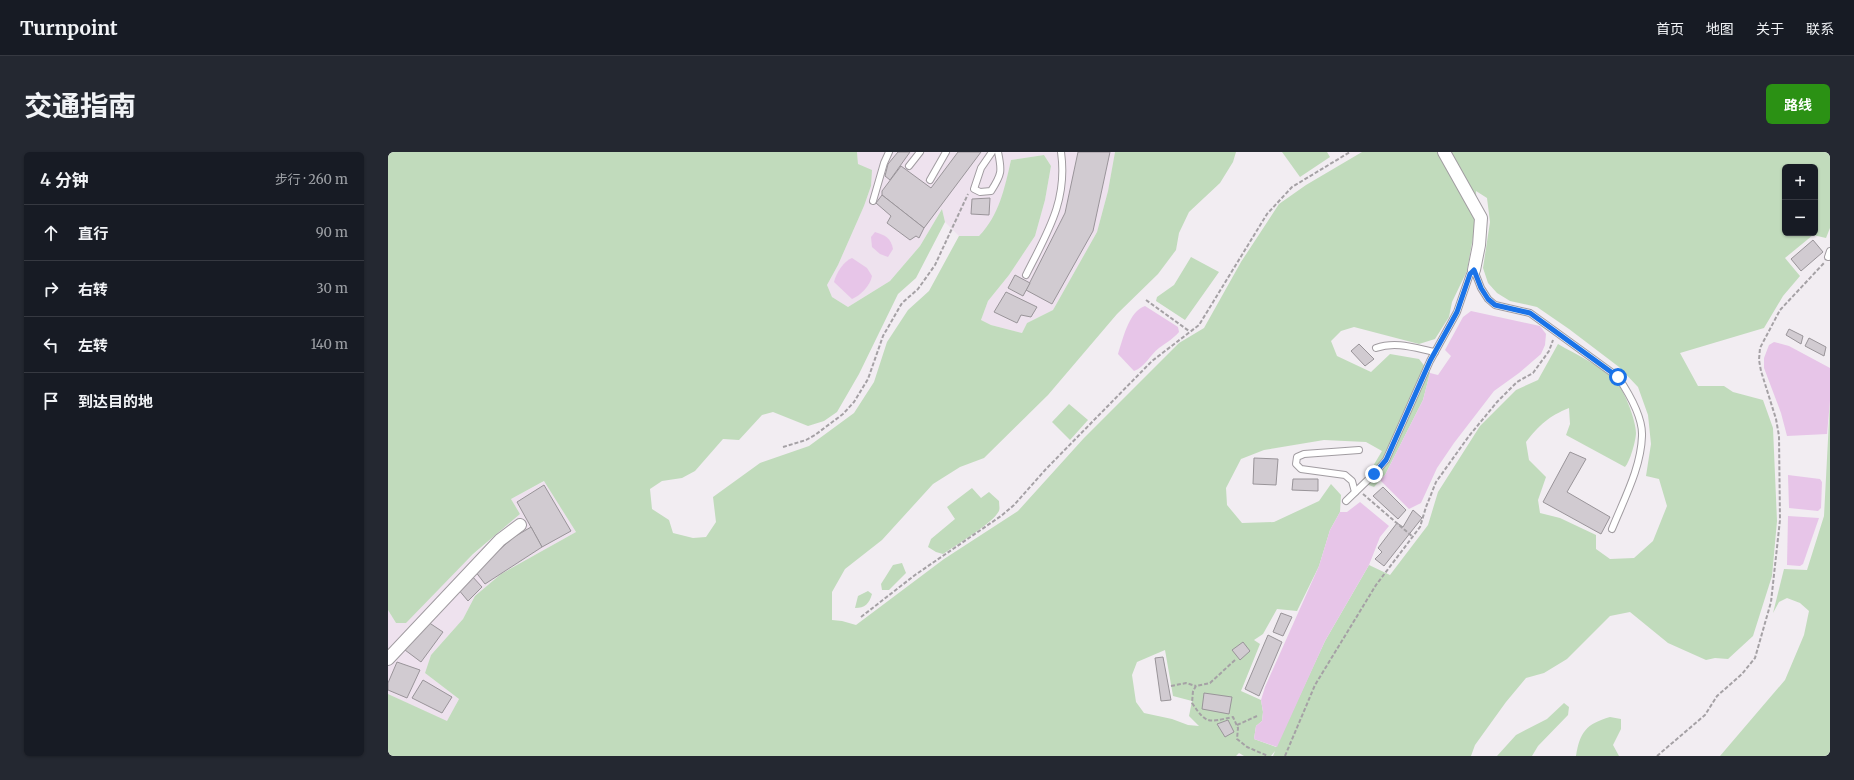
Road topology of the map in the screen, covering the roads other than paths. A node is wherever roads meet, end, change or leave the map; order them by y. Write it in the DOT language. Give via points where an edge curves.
graph roads {
  1 [pos="889,152"];
  2 [pos="920,152"];
  3 [pos="946,152"];
  4 [pos="992,152"];
  5 [pos="998,152"];
  6 [pos="1061,152"];
  7 [pos="1444,152"];
  8 [pos="908,166"];
  9 [pos="930,180"];
  10 [pos="873,201"];
  11 [pos="1474,270"];
  12 [pos="1026,275"];
  13 [pos="1376,348"];
  14 [pos="1435,352"];
  15 [pos="1359,450"];
  16 [pos="1358,492"];
  17 [pos="1346,500"];
  18 [pos="520,525"];
  19 [pos="1612,529"];
  20 [pos="388,658"];
  1 -- 10 [label="lane"];
  2 -- 8 [label="lane"];
  3 -- 9 [label="lane"];
  4 -- 5 [label="lane" via="981,168 974,189 980,192 991,191 997,182 1001,170"];
  6 -- 12 [label="lane" via="1063,164 1060,198 1054,220"];
  7 -- 11 [label="street" via="1481,218"];
  11 -- 14 [label="lane" via="1470,274 1457,312"];
  11 -- 19 [label="lane" via="1481,288 1495,305 1530,313 1618,377 1628,392 1638,415 1642,435 1638,465"];
  13 -- 14 [label="lane" via="1387,344"];
  14 -- 16 [label="lane" via="1386,460"];
  15 -- 16 [label="lane" via="1304,454 1297,457 1296,464 1301,469 1345,475"];
  16 -- 17 [label="lane"];
  18 -- 20 [label="street" via="500,540"];
}
